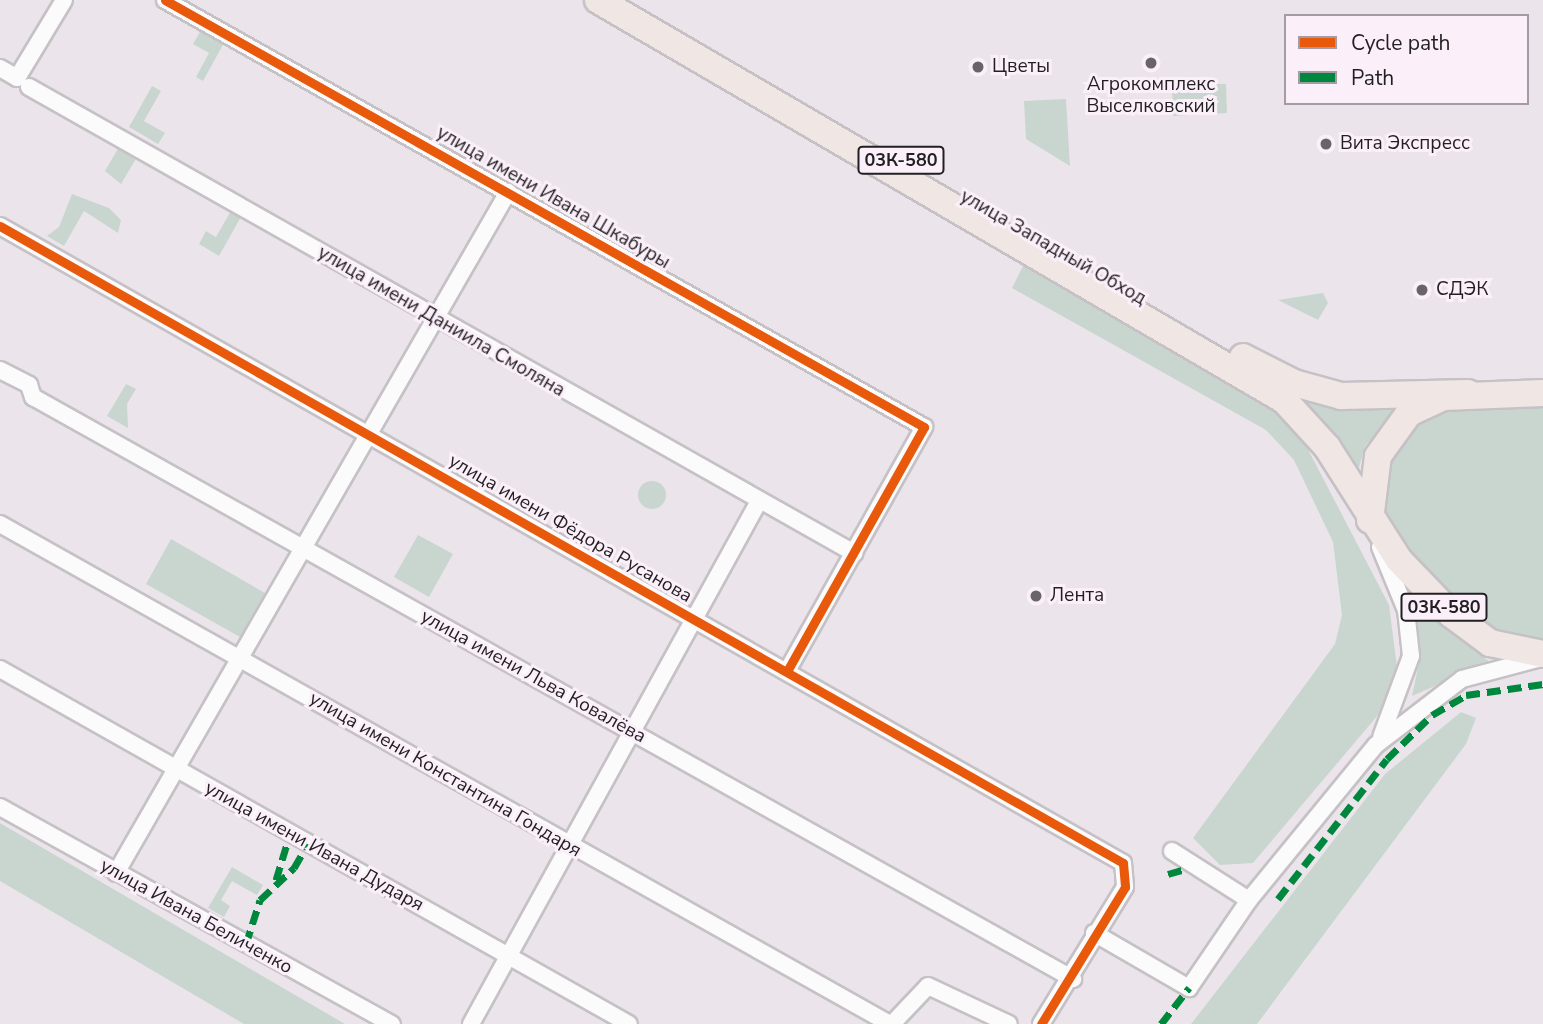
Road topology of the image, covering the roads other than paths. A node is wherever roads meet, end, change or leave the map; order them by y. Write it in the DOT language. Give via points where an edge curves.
graph roads {
  1 [pos="64,0"];
  2 [pos="165,0"];
  3 [pos="598,0"];
  4 [pos="625,0"];
  5 [pos="0,68"];
  6 [pos="29,87"];
  7 [pos="508,192"];
  8 [pos="0,226"];
  9 [pos="435,320"];
  10 [pos="0,370"];
  11 [pos="1468,393"];
  12 [pos="1543,393"];
  13 [pos="369,435"];
  14 [pos="759,501"];
  15 [pos="1370,522"];
  16 [pos="0,524"];
  17 [pos="303,548"];
  18 [pos="853,553"];
  19 [pos="693,619"];
  20 [pos="1543,656"];
  21 [pos="240,658"];
  22 [pos="0,669"];
  23 [pos="787,671"];
  24 [pos="629,731"];
  25 [pos="1376,745"];
  26 [pos="175,770"];
  27 [pos="0,807"];
  28 [pos="566,844"];
  29 [pos="1172,851"];
  30 [pos="116,873"];
  31 [pos="1249,900"];
  32 [pos="1094,933"];
  33 [pos="507,955"];
  34 [pos="1073,979"];
  35 [pos="392,1024"];
  36 [pos="471,1024"];
  37 [pos="629,1024"];
  38 [pos="891,1024"];
  39 [pos="1009,1024"];
  40 [pos="1041,1024"];
  1 -- 5 [label="street" via="17,78"];
  2 -- 7 [label="street, улица имени Ивана Шкабуры"];
  3 -- 15 [label="highway, улица Западный Обход / 03К-580" via="1284,400 1327,447"];
  4 -- 11 [label="highway, улица Западный Обход / 03К-580" via="1294,383 1341,396"];
  6 -- 9 [label="street, улица имени Даниила Смоляна"];
  7 -- 9 [label="street"];
  7 -- 18 [label="street, улица имени Ивана Шкабуры" via="924,427"];
  8 -- 13 [label="street, улица имени Фёдора Русанова"];
  9 -- 13 [label="street"];
  9 -- 14 [label="street, улица имени Даниила Смоляна"];
  10 -- 17 [label="street, улица имени Льва Ковалёва" via="29,385 33,397"];
  11 -- 12 [label="highway, 03К-580"];
  11 -- 15 [label="highway, 03К-580" via="1426,404 1385,440 1371,477"];
  13 -- 17 [label="street"];
  13 -- 19 [label="street, улица имени Фёдора Русанова"];
  14 -- 18 [label="street, улица имени Даниила Смоляна"];
  14 -- 19 [label="street"];
  15 -- 20 [label="highway, 03К-580" via="1470,630 1511,652"];
  15 -- 25 [label="street" via="1406,610 1411,656"];
  16 -- 21 [label="street, улица имени Константина Гондаря"];
  17 -- 21 [label="street"];
  17 -- 24 [label="street, улица имени Льва Ковалёва"];
  18 -- 23 [label="street"];
  19 -- 23 [label="street, улица имени Фёдора Русанова"];
  19 -- 24 [label="street"];
  20 -- 25 [label="street" via="1462,679"];
  21 -- 26 [label="street"];
  21 -- 28 [label="street, улица имени Константина Гондаря"];
  22 -- 26 [label="street, улица имени Ивана Дударя"];
  23 -- 32 [label="street, улица имени Фёдора Русанова" via="1123,863 1125,887"];
  24 -- 28 [label="street"];
  24 -- 34 [label="street, улица имени Льва Ковалёва"];
  25 -- 31 [label="street"];
  26 -- 30 [label="street"];
  26 -- 33 [label="street, улица имени Ивана Дударя"];
  27 -- 30 [label="street, улица Ивана Беличенко"];
  28 -- 33 [label="street"];
  28 -- 38 [label="street, улица имени Константина Гондаря"];
  29 -- 31 [label="street"];
  30 -- 35 [label="street, улица Ивана Беличенко"];
  31 -- 32 [label="street" via="1189,988"];
  32 -- 34 [label="street"];
  33 -- 36 [label="street"];
  33 -- 37 [label="street, улица имени Ивана Дударя"];
  34 -- 40 [label="street"];
  38 -- 39 [label="street" via="928,986"];
}
